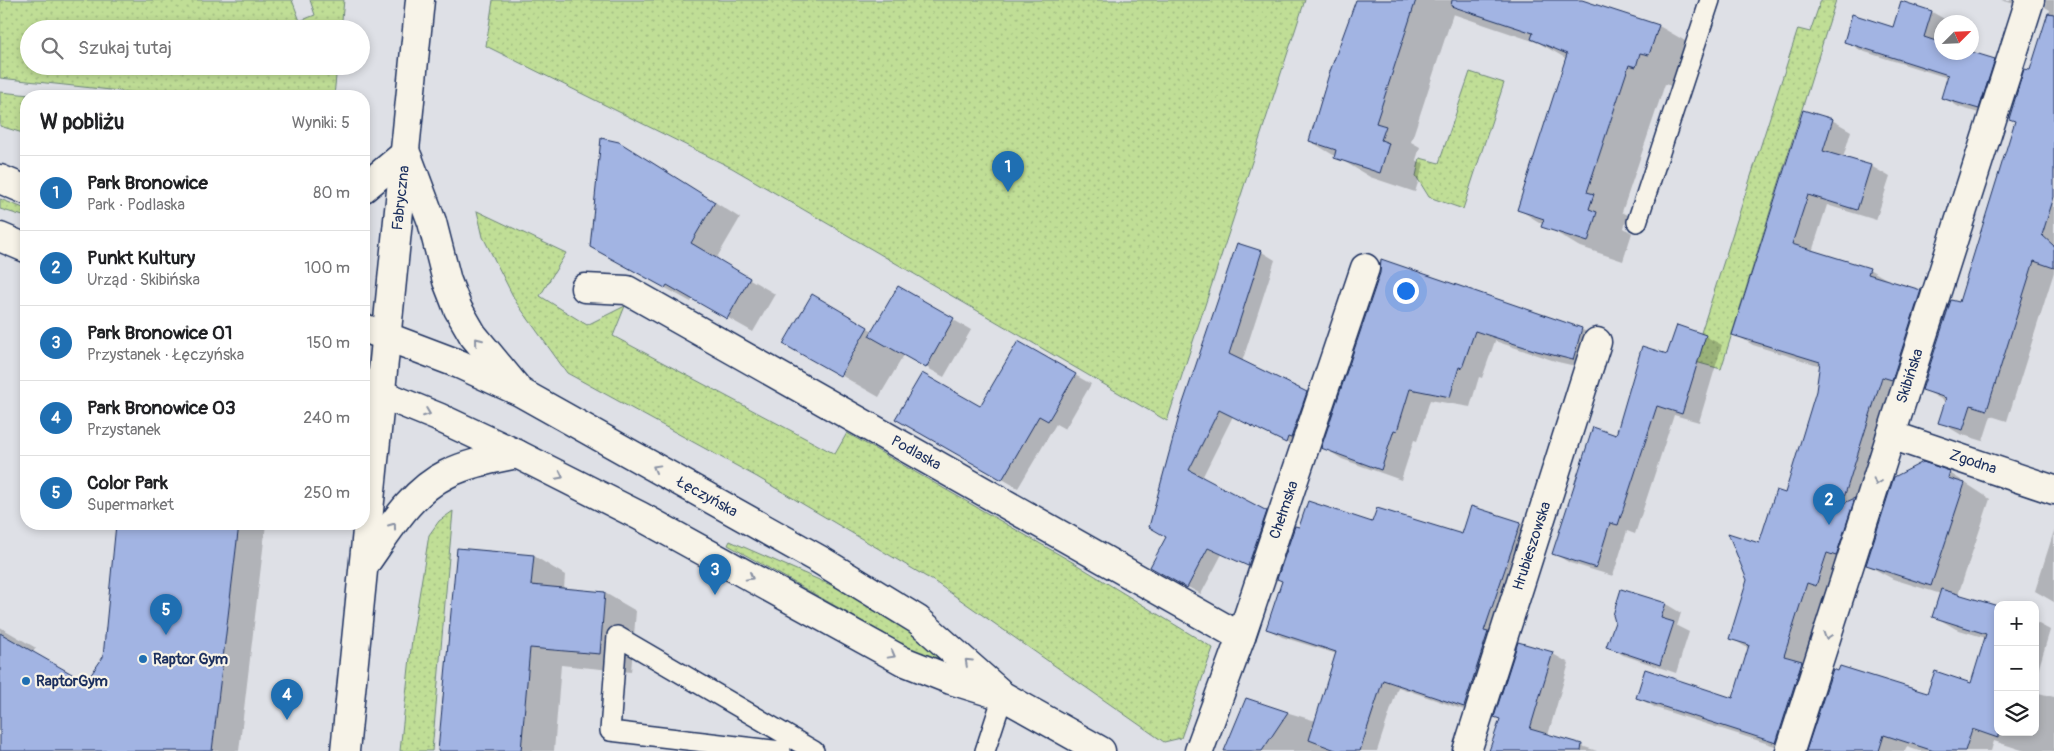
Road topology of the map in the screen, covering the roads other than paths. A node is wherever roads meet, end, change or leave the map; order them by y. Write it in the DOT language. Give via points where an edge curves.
graph roads {
  1 [pos="420,0"];
  2 [pos="1710,0"];
  3 [pos="2030,0"];
  4 [pos="406,153"];
  5 [pos="0,179"];
  6 [pos="370,183"];
  7 [pos="20,187"];
  8 [pos="1637,222"];
  9 [pos="0,237"];
  10 [pos="20,245"];
  11 [pos="1365,268"];
  12 [pos="585,288"];
  13 [pos="375,333"];
  14 [pos="1597,342"];
  15 [pos="372,391"];
  16 [pos="520,392"];
  17 [pos="370,434"];
  18 [pos="1892,435"];
  19 [pos="517,454"];
  20 [pos="2054,490"];
  21 [pos="366,530"];
  22 [pos="364,565"];
  23 [pos="1241,637"];
  24 [pos="1003,696"];
  25 [pos="345,751"];
  26 [pos="781,751"];
  27 [pos="814,751"];
  28 [pos="985,751"];
  29 [pos="1101,751"];
  30 [pos="1199,751"];
  31 [pos="1467,751"];
  32 [pos="1790,751"];
  1 -- 4 [label="street, Fabryczna"];
  2 -- 8 [label="lane"];
  3 -- 18 [label="street, Skibińska"];
  4 -- 6 [label="street"];
  4 -- 13 [label="street, Fabryczna"];
  16 -- 4 [label="street, one-way" via="473,335 458,310 432,222"];
  5 -- 7 [label="street"];
  9 -- 10 [label="street"];
  11 -- 23 [label="street, Chełmska"];
  12 -- 23 [label="street, Podlaska" via="626,290"];
  13 -- 15 [label="street, Fabryczna"];
  13 -- 16 [label="street, Łęczyńska" via="459,364"];
  14 -- 31 [label="street, Hrubieszowska"];
  15 -- 17 [label="street, Fabryczna"];
  15 -- 19 [label="street, Łęczyńska, one-way"];
  24 -- 16 [label="street, Łęczyńska, one-way" via="918,620 820,560"];
  18 -- 20 [label="street, Zgodna"];
  18 -- 32 [label="street, Skibińska, one-way"];
  22 -- 19 [label="street, one-way" via="424,489 461,468"];
  19 -- 24 [label="street, Łęczyńska, one-way" via="640,516 903,661"];
  21 -- 22 [label="street, Fabryczna"];
  22 -- 25 [label="street, Fabryczna"];
  23 -- 30 [label="street, Chełmska"];
  24 -- 28 [label="lane"];
  24 -- 29 [label="street, Łęczyńska"];
  26 -- 27 [label="lane" via="610,731 617,636"];
}
